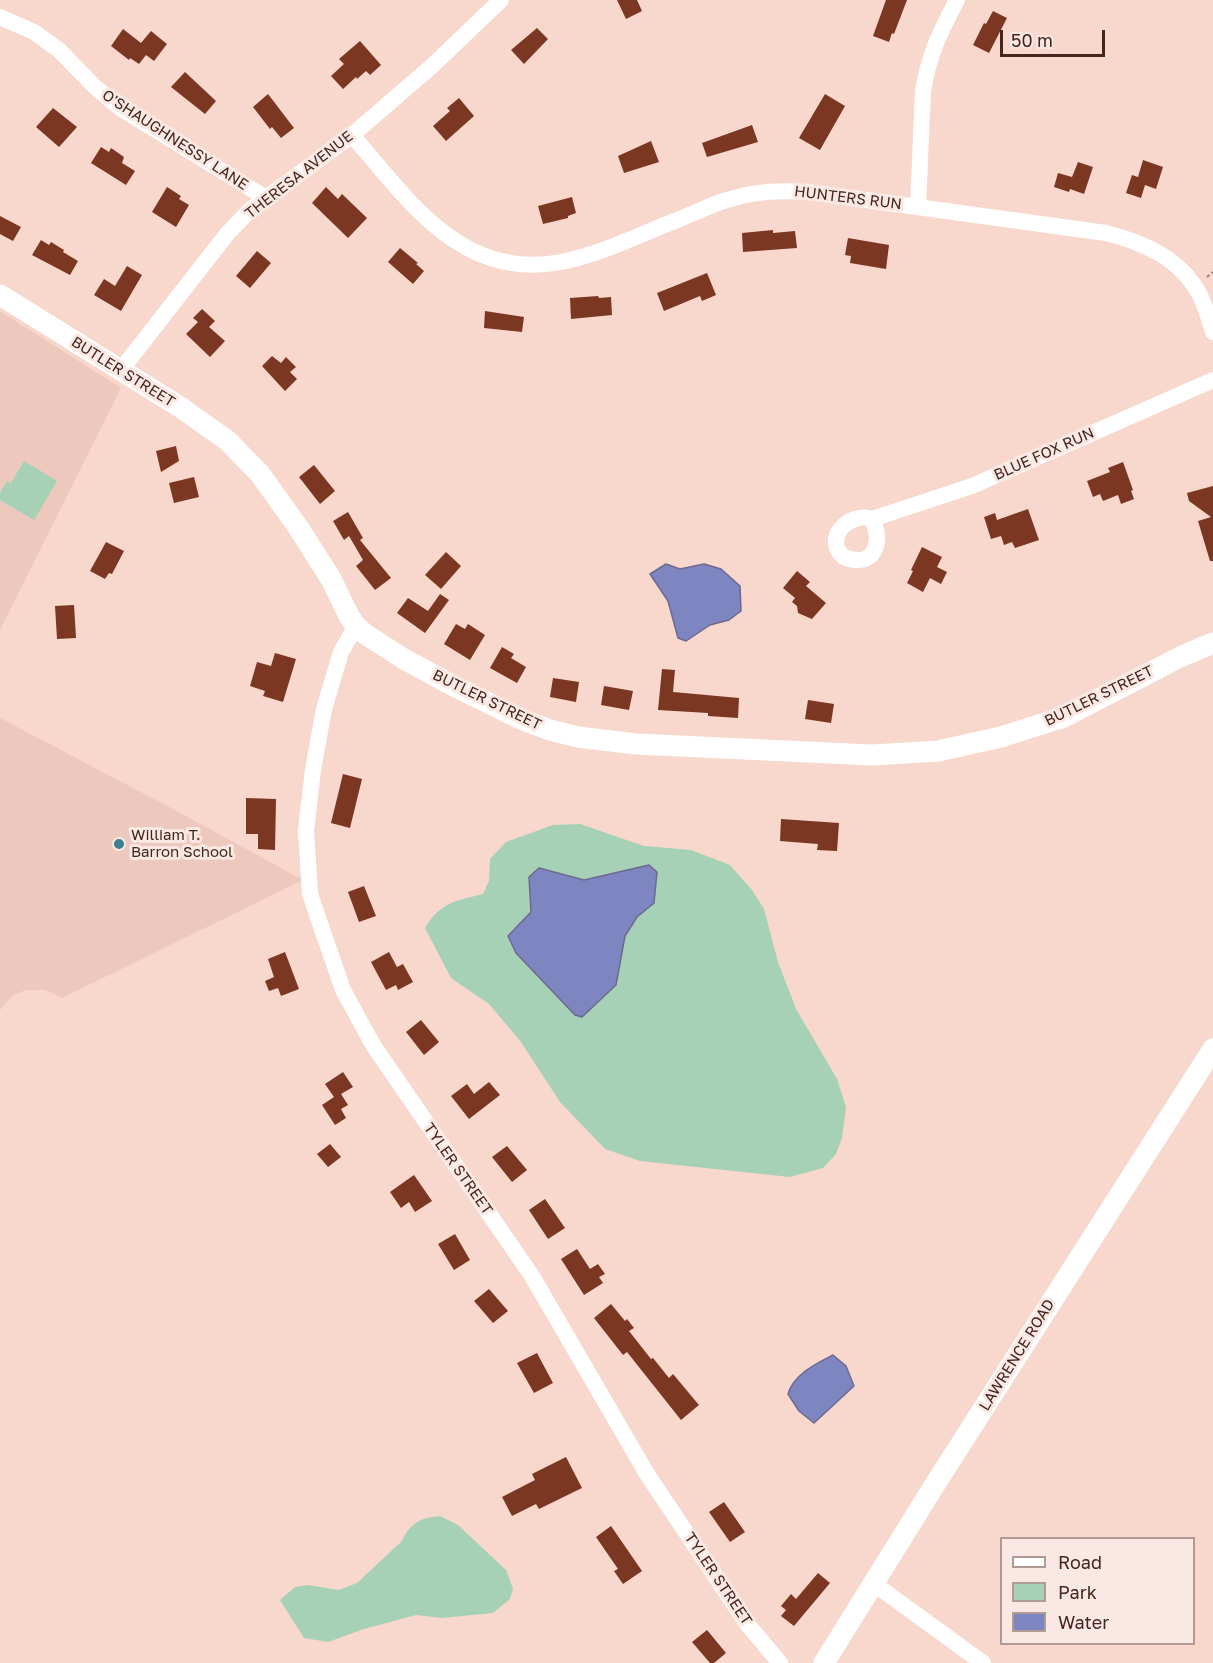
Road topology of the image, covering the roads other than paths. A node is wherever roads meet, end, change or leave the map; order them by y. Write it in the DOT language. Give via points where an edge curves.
graph roads {
  1 [pos="501,0"];
  2 [pos="957,0"];
  3 [pos="0,17"];
  4 [pos="352,135"];
  5 [pos="266,198"];
  6 [pos="918,207"];
  7 [pos="0,295"];
  8 [pos="1213,332"];
  9 [pos="121,370"];
  10 [pos="1213,380"];
  11 [pos="872,519"];
  12 [pos="356,626"];
  13 [pos="1213,643"];
  14 [pos="1212,1051"];
  15 [pos="873,1583"];
  16 [pos="780,1663"];
  17 [pos="824,1663"];
  18 [pos="983,1663"];
  1 -- 4 [label="street, THERESA AVENUE"];
  2 -- 6 [label="street" via="934,44 926,74"];
  3 -- 5 [label="street, O'SHAUGHNESSY LANE" via="59,50 120,108"];
  4 -- 5 [label="street, THERESA AVENUE"];
  4 -- 6 [label="street, HUNTERS RUN" via="438,230 481,255 512,263 545,264 577,258 728,199 759,193 808,192"];
  5 -- 9 [label="street, THERESA AVENUE" via="227,234"];
  6 -- 8 [label="street, HUNTERS RUN" via="1106,233 1139,243 1171,260 1185,273 1195,286"];
  7 -- 9 [label="street, BUTLER STREET"];
  9 -- 12 [label="street, BUTLER STREET" via="207,425 245,457 317,555"];
  10 -- 11 [label="street, BLUE FOX RUN" via="972,486"];
  12 -- 13 [label="street, BUTLER STREET" via="404,659 486,702 523,720 578,737 636,744 872,755 938,751 1032,728 1064,717"];
  12 -- 16 [label="street, TYLER STREET" via="341,652 324,709 306,831 310,894 343,990 373,1045 532,1276 647,1474 748,1625"];
  14 -- 15 [label="street, LAWRENCE ROAD"];
  15 -- 17 [label="street, LAWRENCE ROAD"];
  15 -- 18 [label="street"];
}
